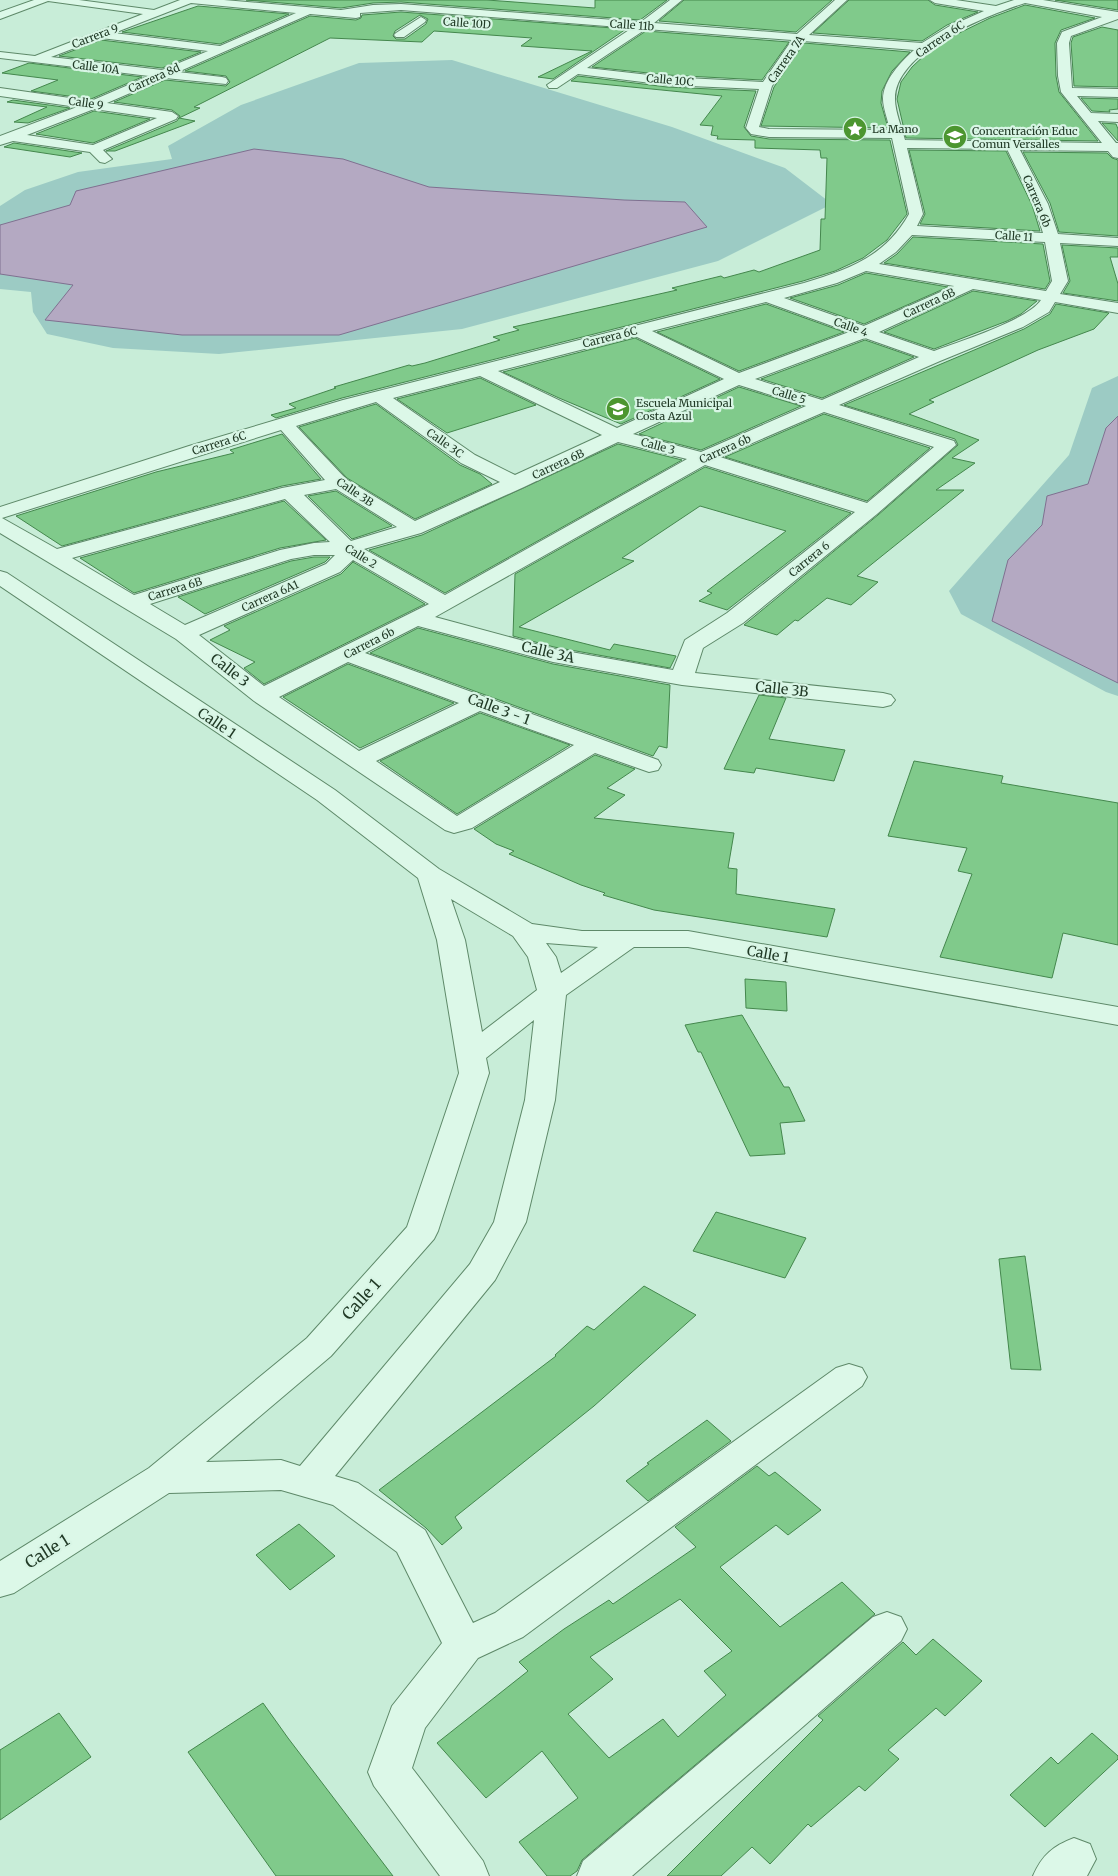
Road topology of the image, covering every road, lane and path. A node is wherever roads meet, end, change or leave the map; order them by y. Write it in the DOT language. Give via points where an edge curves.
graph roads {
  1 [pos="44,0"];
  2 [pos="53,0"];
  3 [pos="189,0"];
  4 [pos="677,0"];
  5 [pos="842,0"];
  6 [pos="935,0"];
  7 [pos="1025,0"];
  8 [pos="996,9"];
  9 [pos="156,12"];
  10 [pos="307,12"];
  11 [pos="339,14"];
  12 [pos="1117,15"];
  13 [pos="0,16"];
  14 [pos="421,20"];
  15 [pos="643,26"];
  16 [pos="97,34"];
  17 [pos="400,34"];
  18 [pos="627,35"];
  19 [pos="799,38"];
  20 [pos="925,47"];
  21 [pos="222,49"];
  22 [pos="0,54"];
  23 [pos="36,59"];
  24 [pos="9,70"];
  25 [pos="575,70"];
  26 [pos="161,75"];
  27 [pos="222,81"];
  28 [pos="553,84"];
  29 [pos="766,86"];
  30 [pos="0,92"];
  31 [pos="1068,92"];
  32 [pos="1118,93"];
  33 [pos="95,104"];
  34 [pos="1087,117"];
  35 [pos="1118,118"];
  36 [pos="4,137"];
  37 [pos="899,139"];
  38 [pos="1012,146"];
  39 [pos="94,149"];
  40 [pos="1116,149"];
  41 [pos="105,160"];
  42 [pos="910,230"];
  43 [pos="1052,239"];
  44 [pos="1118,242"];
  45 [pos="864,266"];
  46 [pos="970,284"];
  47 [pos="767,297"];
  48 [pos="1052,297"];
  49 [pos="1118,308"];
  50 [pos="636,330"];
  51 [pos="864,332"];
  52 [pos="934,357"];
  53 [pos="482,370"];
  54 [pos="738,379"];
  55 [pos="378,396"];
  56 [pos="824,405"];
  57 [pos="284,423"];
  58 [pos="618,436"];
  59 [pos="947,445"];
  60 [pos="703,458"];
  61 [pos="339,483"];
  62 [pos="516,483"];
  63 [pos="289,492"];
  64 [pos="870,510"];
  65 [pos="0,513"];
  66 [pos="0,524"];
  67 [pos="414,529"];
  68 [pos="347,548"];
  69 [pos="56,556"];
  70 [pos="0,577"];
  71 [pos="132,603"];
  72 [pos="445,604"];
  73 [pos="417,619"];
  74 [pos="184,634"];
  75 [pos="348,654"];
  76 [pos="682,678"];
  77 [pos="262,696"];
  78 [pos="883,700"];
  79 [pos="480,702"];
  80 [pos="593,744"];
  81 [pos="357,761"];
  82 [pos="649,765"];
  83 [pos="430,875"];
  84 [pos="523,930"];
  85 [pos="629,938"];
  86 [pos="552,992"];
  87 [pos="1118,1016"];
  88 [pos="471,1055"];
  89 [pos="849,1377"];
  90 [pos="162,1478"];
  91 [pos="307,1483"];
  92 [pos="0,1581"];
  93 [pos="887,1629"];
  94 [pos="464,1646"];
  95 [pos="467,1876"];
  96 [pos="599,1876"];
  1 -- 13 [label="street"];
  2 -- 9 [label="street"];
  3 -- 9 [label="street, Carrera 9"];
  3 -- 10 [label="street, Calle 10D"];
  4 -- 15 [label="street"];
  5 -- 19 [label="street, Carrera 7A"];
  6 -- 8 [label="street"];
  7 -- 8 [label="street, Carrera 6C"];
  7 -- 12 [label="street"];
  8 -- 20 [label="street, Carrera 6C" via="972,18"];
  9 -- 16 [label="street, Carrera 9"];
  10 -- 11 [label="street, Calle 10D"];
  10 -- 21 [label="street, Carrera 8d"];
  11 -- 14 [label="street, Calle 10D"];
  11 -- 15 [label="street, Calle 11b" via="401,7"];
  12 -- 31 [label="street" via="1066,34 1063,59"];
  14 -- 17 [label="street"];
  14 -- 18 [label="street, Calle 10D"];
  15 -- 18 [label="street"];
  15 -- 19 [label="street, Calle 11b"];
  16 -- 21 [label="street"];
  16 -- 23 [label="street, Carrera 9"];
  18 -- 25 [label="street"];
  19 -- 20 [label="street, Calle 11b"];
  19 -- 29 [label="street, Carrera 7A"];
  20 -- 37 [label="street, Carrera 6C" via="906,64 894,81 889,99"];
  21 -- 26 [label="street, Carrera 8d"];
  22 -- 23 [label="street, Calle 10A"];
  23 -- 24 [label="street, Carrera 9"];
  23 -- 26 [label="street, Calle 10A"];
  25 -- 28 [label="street"];
  25 -- 29 [label="street, Calle 10C" via="667,81"];
  26 -- 27 [label="street, Calle 10A"];
  26 -- 33 [label="street, Carrera 8d"];
  29 -- 37 [label="street, Carrera 7A" via="752,128 756,131"];
  30 -- 33 [label="street, Calle 9"];
  31 -- 32 [label="street"];
  31 -- 34 [label="street"];
  33 -- 36 [label="street, Carrera 8d"];
  33 -- 39 [label="street, Calle 9" via="172,116"];
  34 -- 35 [label="street"];
  34 -- 40 [label="street"];
  36 -- 39 [label="street"];
  37 -- 38 [label="street"];
  37 -- 42 [label="street, Carrera 6C" via="916,214"];
  38 -- 40 [label="street"];
  38 -- 43 [label="street, Carrera 6b" via="1041,204"];
  39 -- 41 [label="street"];
  42 -- 43 [label="street, Calle 11"];
  42 -- 45 [label="street, Carrera 6C" via="898,243"];
  43 -- 44 [label="street, Calle 11"];
  43 -- 48 [label="street, Carrera 6b" via="1060,281"];
  45 -- 46 [label="street"];
  45 -- 47 [label="street, Carrera 6C" via="823,282"];
  46 -- 48 [label="street"];
  46 -- 51 [label="street, Carrera 6B"];
  47 -- 50 [label="street, Carrera 6C"];
  47 -- 51 [label="street, Calle 4"];
  48 -- 49 [label="street"];
  48 -- 52 [label="street, Carrera 6b" via="1043,309 1017,324"];
  50 -- 53 [label="street, Carrera 6C"];
  50 -- 54 [label="street, Calle 5"];
  51 -- 52 [label="street, Calle 4"];
  51 -- 54 [label="street, Carrera 6B"];
  52 -- 56 [label="street, Carrera 6b"];
  53 -- 55 [label="street, Carrera 6C"];
  53 -- 58 [label="street, Calle 3"];
  54 -- 56 [label="street, Calle 5"];
  54 -- 58 [label="street, Carrera 6B"];
  55 -- 57 [label="street, Carrera 6C"];
  55 -- 62 [label="street, Calle 3C" via="468,459"];
  56 -- 59 [label="street, Calle 5"];
  56 -- 60 [label="street, Carrera 6b"];
  57 -- 61 [label="street, Calle 3B"];
  57 -- 65 [label="street, Carrera 6C"];
  58 -- 60 [label="street, Calle 3"];
  58 -- 62 [label="street, Carrera 6B"];
  59 -- 64 [label="street, Carrera 6"];
  60 -- 64 [label="street, Calle 3"];
  60 -- 72 [label="street, Carrera 6b"];
  61 -- 63 [label="street"];
  61 -- 67 [label="street, Calle 3B"];
  62 -- 67 [label="street, Carrera 6B"];
  63 -- 68 [label="street, Calle 2"];
  63 -- 69 [label="street"];
  64 -- 76 [label="street, Carrera 6" via="735,618 693,645"];
  66 -- 69 [label="street, Calle 3"];
  67 -- 68 [label="street, Carrera 6B"];
  68 -- 71 [label="street, Carrera 6B" via="287,554"];
  68 -- 72 [label="street, Calle 2"];
  68 -- 74 [label="street, Carrera 6A1" via="343,560 333,568"];
  69 -- 71 [label="street, Calle 3"];
  70 -- 83 [label="street, Calle 1" via="326,795"];
  71 -- 74 [label="street, Calle 3"];
  72 -- 73 [label="street, Carrera 6b"];
  73 -- 75 [label="street, Carrera 6b"];
  73 -- 76 [label="street, Calle 3A" via="553,655"];
  74 -- 77 [label="street, Calle 3"];
  75 -- 77 [label="street, Carrera 6b"];
  75 -- 79 [label="street, Calle 3 - 1"];
  76 -- 78 [label="street, Calle 3B"];
  77 -- 81 [label="street, Calle 3"];
  79 -- 80 [label="street, Calle 3 - 1"];
  79 -- 81 [label="street"];
  80 -- 81 [label="street, Calle 3" via="463,824 454,825"];
  80 -- 82 [label="street, Calle 3 - 1"];
  83 -- 84 [label="street, Calle 1"];
  83 -- 88 [label="street, Calle 1" via="451,940"];
  84 -- 85 [label="street, Calle 1" via="582,939"];
  84 -- 86 [label="street" via="542,957"];
  85 -- 86 [label="street"];
  85 -- 87 [label="street, Calle 1" via="688,939"];
  86 -- 88 [label="street"];
  86 -- 91 [label="street" via="540,1100 510,1222 483,1272"];
  88 -- 90 [label="street, Calle 1" via="474,1073 422,1231 318,1347"];
  89 -- 94 [label="street" via="509,1625"];
  90 -- 91 [label="street" via="281,1475"];
  90 -- 92 [label="street, Calle 1"];
  91 -- 94 [label="street" via="345,1494 411,1541"];
  93 -- 96 [label="street"];
  94 -- 95 [label="street" via="407,1720 389,1772"];
}
